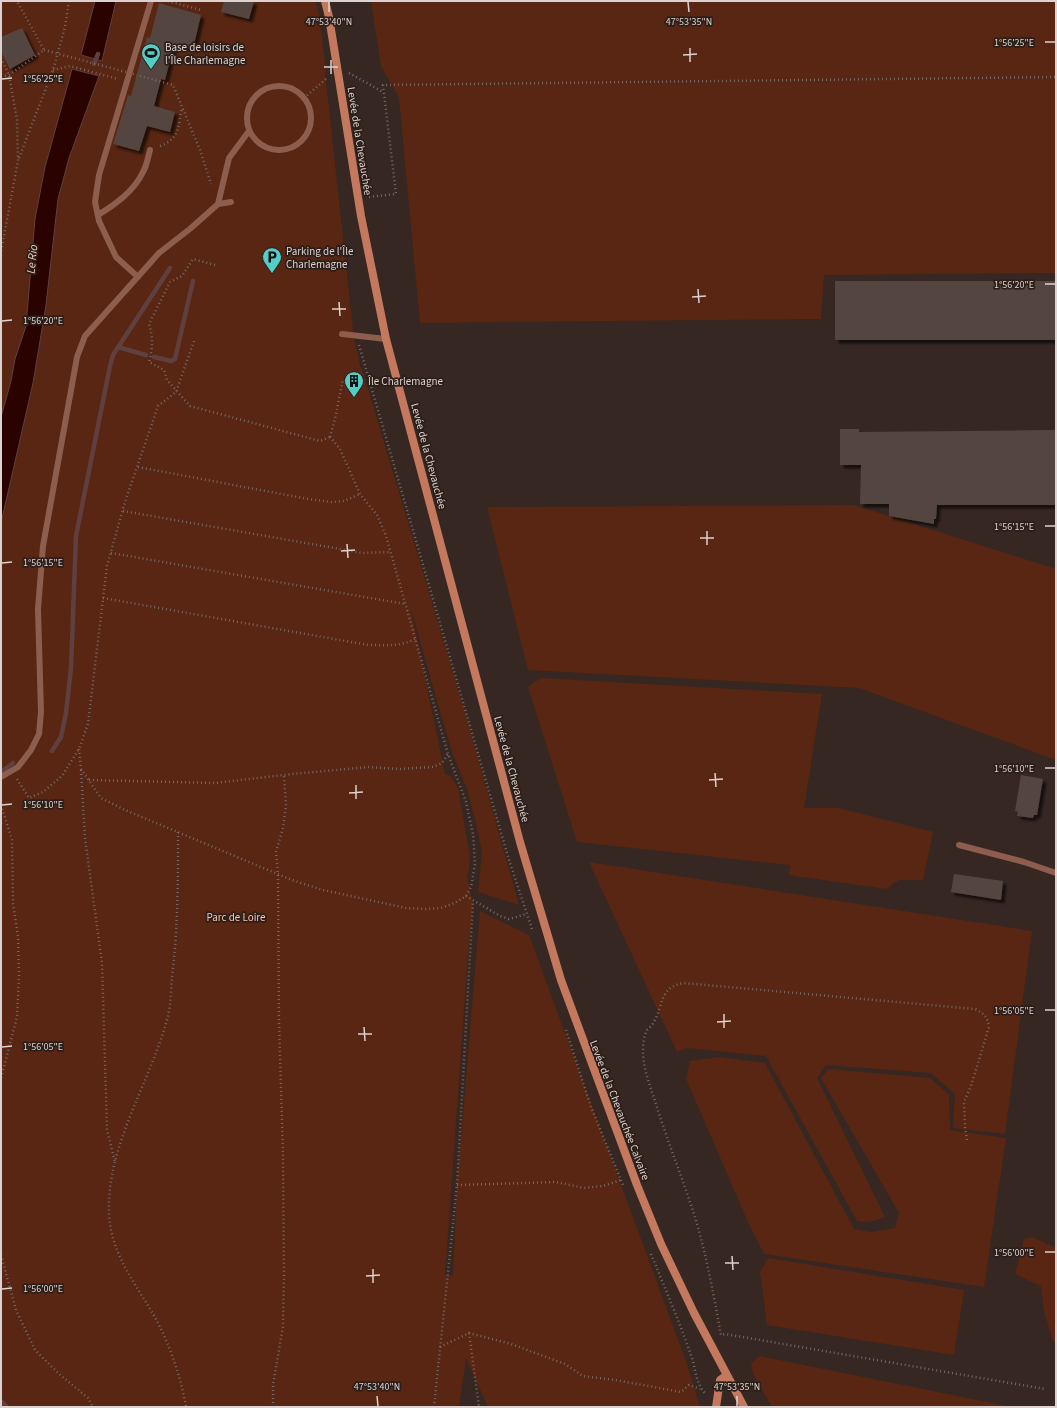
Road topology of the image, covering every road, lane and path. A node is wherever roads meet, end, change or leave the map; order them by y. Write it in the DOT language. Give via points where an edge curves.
graph roads {
  1 [pos="17,1"];
  2 [pos="69,1"];
  3 [pos="150,1"];
  4 [pos="168,1"];
  5 [pos="325,1"];
  6 [pos="202,10"];
  7 [pos="44,50"];
  8 [pos="1,58"];
  9 [pos="53,70"];
  10 [pos="10,75"];
  11 [pos="1,76"];
  12 [pos="1056,77"];
  13 [pos="112,78"];
  14 [pos="182,107"];
  15 [pos="250,131"];
  16 [pos="150,150"];
  17 [pos="18,161"];
  18 [pos="358,199"];
  19 [pos="231,202"];
  20 [pos="218,204"];
  21 [pos="98,215"];
  22 [pos="1,252"];
  23 [pos="215,265"];
  24 [pos="138,277"];
  25 [pos="342,334"];
  26 [pos="386,339"];
  27 [pos="194,341"];
  28 [pos="343,379"];
  29 [pos="176,392"];
  30 [pos="330,437"];
  31 [pos="138,467"];
  32 [pos="360,494"];
  33 [pos="123,511"];
  34 [pos="391,552"];
  35 [pos="111,553"];
  36 [pos="103,598"];
  37 [pos="405,604"];
  38 [pos="415,639"];
  39 [pos="79,749"];
  40 [pos="448,754"];
  41 [pos="12,770"];
  42 [pos="81,770"];
  43 [pos="284,775"];
  44 [pos="1,777"];
  45 [pos="89,780"];
  46 [pos="1,806"];
  47 [pos="178,832"];
  48 [pos="520,842"];
  49 [pos="959,845"];
  50 [pos="1056,873"];
  51 [pos="278,874"];
  52 [pos="466,896"];
  53 [pos="473,901"];
  54 [pos="527,914"];
  55 [pos="1,1078"];
  56 [pos="967,1140"];
  57 [pos="115,1163"];
  58 [pos="621,1180"];
  59 [pos="456,1185"];
  60 [pos="1,1255"];
  61 [pos="469,1333"];
  62 [pos="440,1346"];
  63 [pos="727,1375"];
  64 [pos="701,1389"];
  65 [pos="1045,1389"];
  66 [pos="93,1407"];
  67 [pos="186,1407"];
  68 [pos="273,1407"];
  69 [pos="434,1407"];
  70 [pos="479,1407"];
  71 [pos="716,1407"];
  72 [pos="744,1407"];
  1 -- 7 [label="path"];
  2 -- 9 [label="path"];
  3 -- 21 [label="lane" via="99,175 95,202"];
  4 -- 6 [label="path"];
  5 -- 18 [label="street, Levée de la Chevauchée" via="330,17"];
  7 -- 10 [label="path"];
  7 -- 14 [label="path, bridge" via="173,85"];
  8 -- 10 [label="path"];
  9 -- 13 [label="path" via="70,66"];
  9 -- 17 [label="path"];
  10 -- 11 [label="path"];
  10 -- 17 [label="path" via="17,120"];
  12 -- 18 [label="path" via="383,85 396,194"];
  14 -- 16 [label="path" via="175,137 166,144"];
  14 -- 20 [label="path"];
  15 -- 15 [label="lane" via="264,147 286,149 304,138 311,118 309,108 297,91 288,87 268,88 252,99 248,108"];
  15 -- 20 [label="lane" via="229,158"];
  16 -- 21 [label="lane" via="136,185"];
  17 -- 22 [label="path"];
  18 -- 26 [label="street, Levée de la Chevauchée"];
  19 -- 20 [label="lane"];
  20 -- 24 [label="lane" via="159,253"];
  21 -- 24 [label="lane" via="98,221 116,257"];
  23 -- 29 [label="path" via="193,259 182,276 170,282 149,324 153,335 149,362 164,370 167,380"];
  24 -- 41 [label="lane" via="85,336 77,357 43,546 38,609 41,712 39,734 31,750 18,767"];
  25 -- 26 [label="lane"];
  26 -- 48 [label="street, Levée de la Chevauchée"];
  27 -- 29 [label="path"];
  28 -- 30 [label="path"];
  29 -- 30 [label="path" via="190,406 320,441"];
  29 -- 31 [label="path" via="158,406"];
  30 -- 32 [label="path" via="340,449"];
  31 -- 32 [label="path" via="331,502"];
  31 -- 33 [label="path"];
  32 -- 34 [label="path" via="377,515"];
  33 -- 34 [label="path" via="364,553"];
  33 -- 35 [label="path"];
  34 -- 37 [label="path"];
  35 -- 36 [label="path"];
  35 -- 37 [label="path"];
  36 -- 38 [label="path" via="368,645 395,646"];
  36 -- 39 [label="path" via="88,724"];
  37 -- 38 [label="path"];
  38 -- 40 [label="path"];
  39 -- 41 [label="path" via="62,776 43,792 29,798"];
  39 -- 42 [label="path"];
  40 -- 43 [label="path" via="442,763 433,767 369,767"];
  40 -- 52 [label="path" via="466,802 473,834 475,864 471,887"];
  41 -- 44 [label="lane"];
  42 -- 45 [label="path"];
  42 -- 57 [label="path" via="85,838 102,963 107,1130"];
  43 -- 45 [label="path" via="215,783"];
  43 -- 51 [label="path" via="286,806 276,852"];
  45 -- 47 [label="path" via="101,798"];
  46 -- 55 [label="path" via="12,840 13,903 18,937 19,976 18,1017"];
  47 -- 51 [label="path"];
  47 -- 57 [label="path" via="178,907 168,1015"];
  48 -- 63 [label="street, Levée de la Chevauchée Calvaire" via="561,980 637,1185 661,1244"];
  49 -- 50 [label="lane"];
  51 -- 52 [label="path" via="323,890 406,908 441,908"];
  51 -- 68 [label="path" via="284,1326 273,1385"];
  52 -- 53 [label="path"];
  53 -- 54 [label="path" via="509,919"];
  53 -- 59 [label="path"];
  56 -- 65 [label="path" via="964,1102 989,1027 984,1013 976,1009 684,983 670,988 662,1001 654,1024 644,1037 645,1069 691,1206 712,1283 721,1335"];
  57 -- 67 [label="path" via="110,1189 110,1224 117,1252 157,1323 173,1358"];
  58 -- 59 [label="path" via="603,1186 584,1188 556,1182"];
  59 -- 62 [label="path"];
  60 -- 66 [label="path" via="16,1310 35,1350 88,1398"];
  61 -- 62 [label="path"];
  61 -- 64 [label="path" via="511,1344 565,1364 583,1376 681,1392 689,1385"];
  61 -- 70 [label="path"];
  62 -- 69 [label="path"];
  63 -- 71 [label="street" via="720,1380"];
  63 -- 72 [label="street, Levée de la Chevauchée Calvaire"];
}
